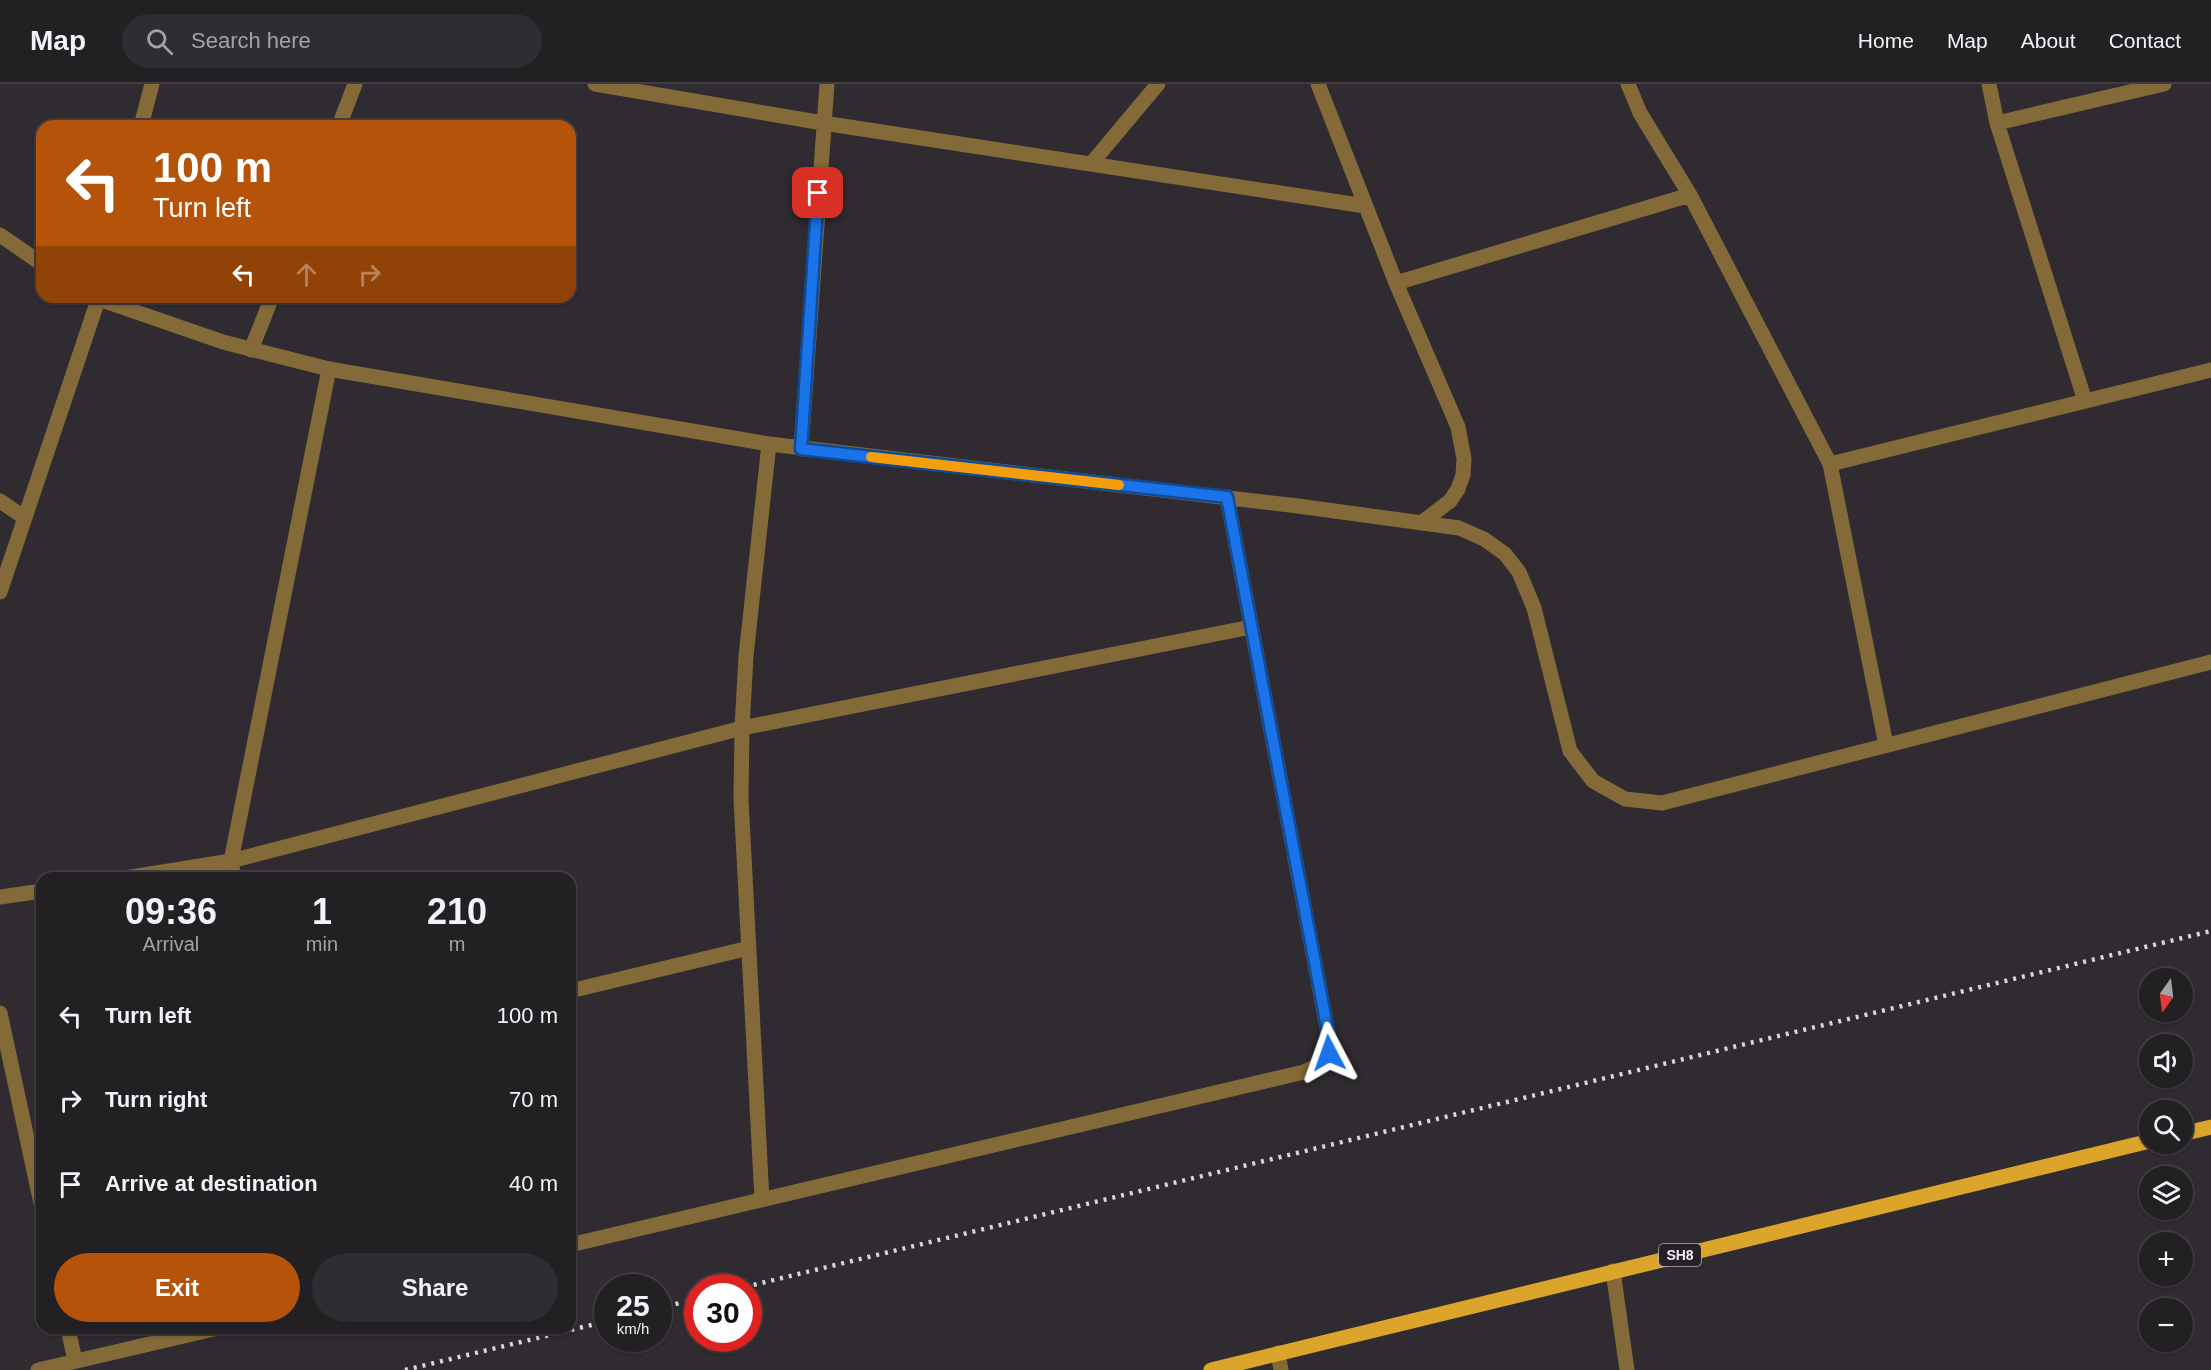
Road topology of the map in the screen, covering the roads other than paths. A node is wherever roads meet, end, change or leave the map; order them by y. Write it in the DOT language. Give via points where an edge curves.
graph roads {
  1 [pos="152,84"];
  2 [pos="355,84"];
  3 [pos="594,84"];
  4 [pos="827,84"];
  5 [pos="1158,84"];
  6 [pos="1318,84"];
  7 [pos="1628,84"];
  8 [pos="1989,84"];
  9 [pos="2164,84"];
  10 [pos="143,120"];
  11 [pos="341,120"];
  12 [pos="823,123"];
  13 [pos="1997,123"];
  14 [pos="1092,164"];
  15 [pos="1690,195"];
  16 [pos="1365,206"];
  17 [pos="0,235"];
  18 [pos="36,260"];
  19 [pos="1396,283"];
  20 [pos="95,303"];
  21 [pos="112,303"];
  22 [pos="270,303"];
  23 [pos="251,350"];
  24 [pos="329,369"];
  25 [pos="2211,370"];
  26 [pos="2085,401"];
  27 [pos="769,444"];
  28 [pos="801,449"];
  29 [pos="1830,464"];
  30 [pos="1227,497"];
  31 [pos="0,501"];
  32 [pos="25,518"];
  33 [pos="1421,523"];
  34 [pos="0,592"];
  35 [pos="1251,627"];
  36 [pos="2211,662"];
  37 [pos="741,728"];
  38 [pos="1886,745"];
  39 [pos="231,861"];
  40 [pos="162,872"];
  41 [pos="233,872"];
  42 [pos="36,892"];
  43 [pos="0,897"];
  44 [pos="749,948"];
  45 [pos="576,990"];
  46 [pos="0,1013"];
  47 [pos="2211,1127"];
  48 [pos="2193,1131"];
  49 [pos="2139,1144"];
  50 [pos="36,1180"];
  51 [pos="762,1200"];
  52 [pos="576,1244"];
  53 [pos="1613,1271"];
  54 [pos="69,1334"];
  55 [pos="192,1334"];
  56 [pos="1278,1353"];
  57 [pos="75,1361"];
  58 [pos="38,1370"];
  59 [pos="1211,1370"];
  60 [pos="1281,1370"];
  61 [pos="1628,1370"];
  1 -- 10 [label="street"];
  2 -- 11 [label="street"];
  3 -- 12 [label="street"];
  4 -- 12 [label="street"];
  5 -- 14 [label="street"];
  6 -- 16 [label="street"];
  7 -- 15 [label="street" via="1640,113"];
  8 -- 13 [label="street"];
  9 -- 13 [label="street"];
  12 -- 14 [label="street"];
  12 -- 28 [label="street"];
  13 -- 26 [label="street"];
  14 -- 16 [label="street"];
  15 -- 19 [label="street"];
  15 -- 29 [label="street"];
  16 -- 19 [label="street"];
  17 -- 18 [label="street"];
  19 -- 33 [label="street" via="1458,427 1464,459 1463,475 1450,501"];
  20 -- 32 [label="street"];
  21 -- 23 [label="street"];
  22 -- 23 [label="street"];
  23 -- 24 [label="street"];
  24 -- 27 [label="street"];
  24 -- 39 [label="street"];
  25 -- 26 [label="street"];
  26 -- 29 [label="street"];
  27 -- 28 [label="street"];
  27 -- 37 [label="street"];
  28 -- 30 [label="street"];
  29 -- 38 [label="street"];
  30 -- 33 [label="street"];
  30 -- 35 [label="street"];
  31 -- 32 [label="street"];
  32 -- 34 [label="street"];
  33 -- 38 [label="street" via="1459,528 1484,539 1505,554 1519,572 1534,608 1570,751 1593,781 1625,799 1662,802"];
  35 -- 37 [label="street"];
  35 -- 51 [label="street" via="1328,1032 1329,1053 1322,1065"];
  36 -- 38 [label="street"];
  37 -- 39 [label="street"];
  37 -- 44 [label="street"];
  39 -- 40 [label="street"];
  39 -- 41 [label="street"];
  42 -- 43 [label="street"];
  44 -- 45 [label="street"];
  44 -- 51 [label="street"];
  46 -- 50 [label="street"];
  47 -- 48 [label="main road"];
  49 -- 53 [label="main road, SH8"];
  51 -- 52 [label="street"];
  53 -- 56 [label="main road, SH8"];
  53 -- 61 [label="street"];
  54 -- 57 [label="street"];
  55 -- 57 [label="street"];
  56 -- 59 [label="main road, SH8"];
  56 -- 60 [label="street"];
  57 -- 58 [label="street"];
}
